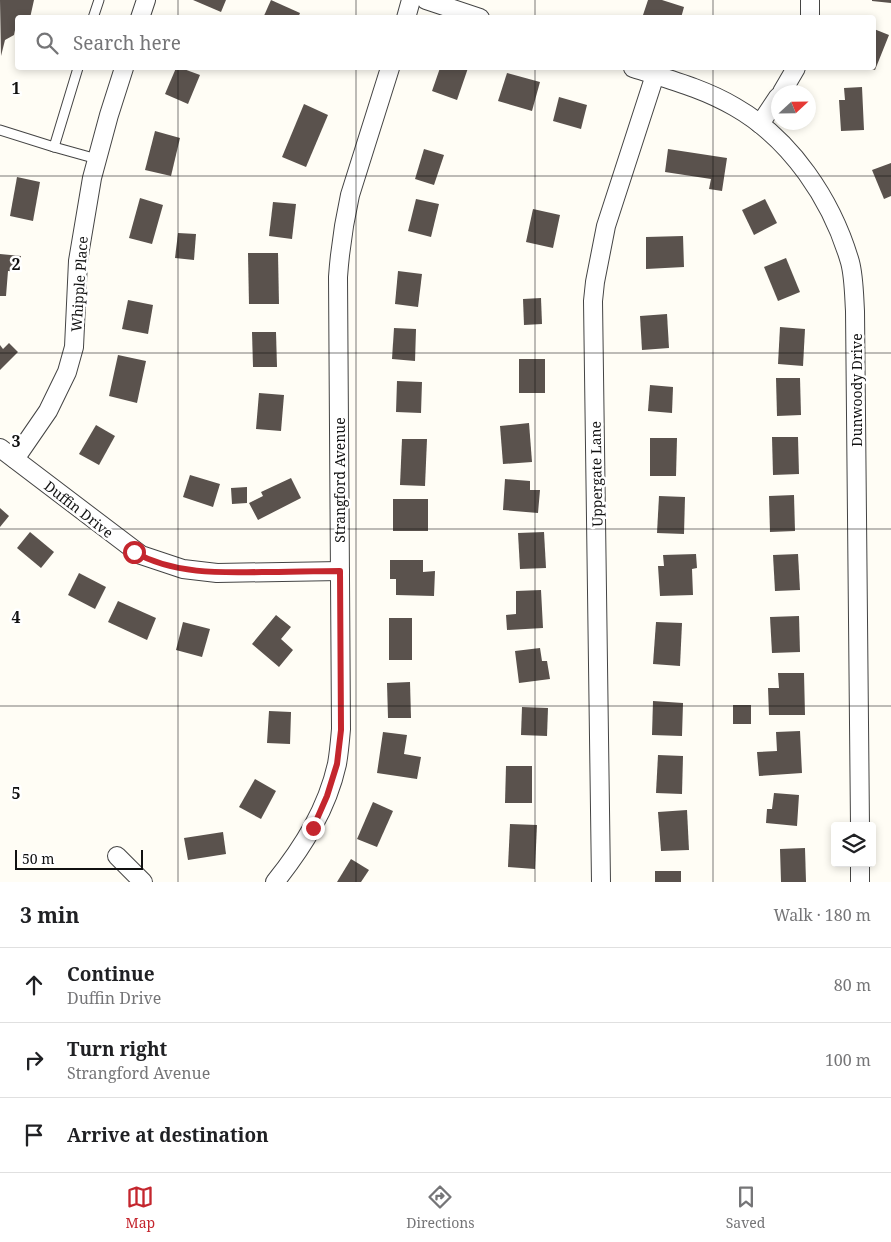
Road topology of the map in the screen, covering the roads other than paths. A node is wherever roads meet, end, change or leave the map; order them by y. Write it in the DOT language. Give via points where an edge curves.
graph roads {
  1 [pos="99,0"];
  2 [pos="146,0"];
  3 [pos="412,0"];
  4 [pos="426,0"];
  5 [pos="810,0"];
  6 [pos="94,15"];
  7 [pos="141,15"];
  8 [pos="407,15"];
  9 [pos="471,15"];
  10 [pos="810,15"];
  11 [pos="77,70"];
  12 [pos="123,70"];
  13 [pos="389,70"];
  14 [pos="639,70"];
  15 [pos="795,70"];
  16 [pos="655,75"];
  17 [pos="786,85"];
  18 [pos="771,108"];
  19 [pos="760,124"];
  20 [pos="0,130"];
  21 [pos="54,147"];
  22 [pos="97,158"];
  23 [pos="0,448"];
  24 [pos="15,459"];
  25 [pos="340,571"];
  26 [pos="860,822"];
  27 [pos="117,856"];
  28 [pos="860,867"];
  29 [pos="142,882"];
  30 [pos="275,882"];
  31 [pos="601,882"];
  32 [pos="860,882"];
  1 -- 6 [label="lane"];
  2 -- 7 [label="street"];
  3 -- 8 [label="street"];
  4 -- 9 [label="street"];
  5 -- 10 [label="street"];
  11 -- 21 [label="lane"];
  12 -- 22 [label="street, Whipple Place"];
  13 -- 25 [label="street, Strangford Avenue" via="350,195 339,256"];
  14 -- 16 [label="street, Dunwoody Drive"];
  15 -- 17 [label="street"];
  16 -- 19 [label="street, Dunwoody Drive" via="714,95"];
  16 -- 31 [label="street, Uppergate Lane" via="606,226 594,282"];
  18 -- 19 [label="street"];
  19 -- 26 [label="street, Dunwoody Drive" via="774,135 813,183 846,250 853,283"];
  20 -- 21 [label="lane"];
  21 -- 22 [label="lane"];
  22 -- 24 [label="street, Whipple Place" via="78,261 74,347 62,385 48,412"];
  23 -- 24 [label="street, Duffin Drive"];
  24 -- 25 [label="street, Duffin Drive" via="141,556 183,569 218,573"];
  25 -- 30 [label="street, Strangford Avenue" via="341,730 337,764 313,828"];
  27 -- 29 [label="street"];
  28 -- 32 [label="street"];
}
